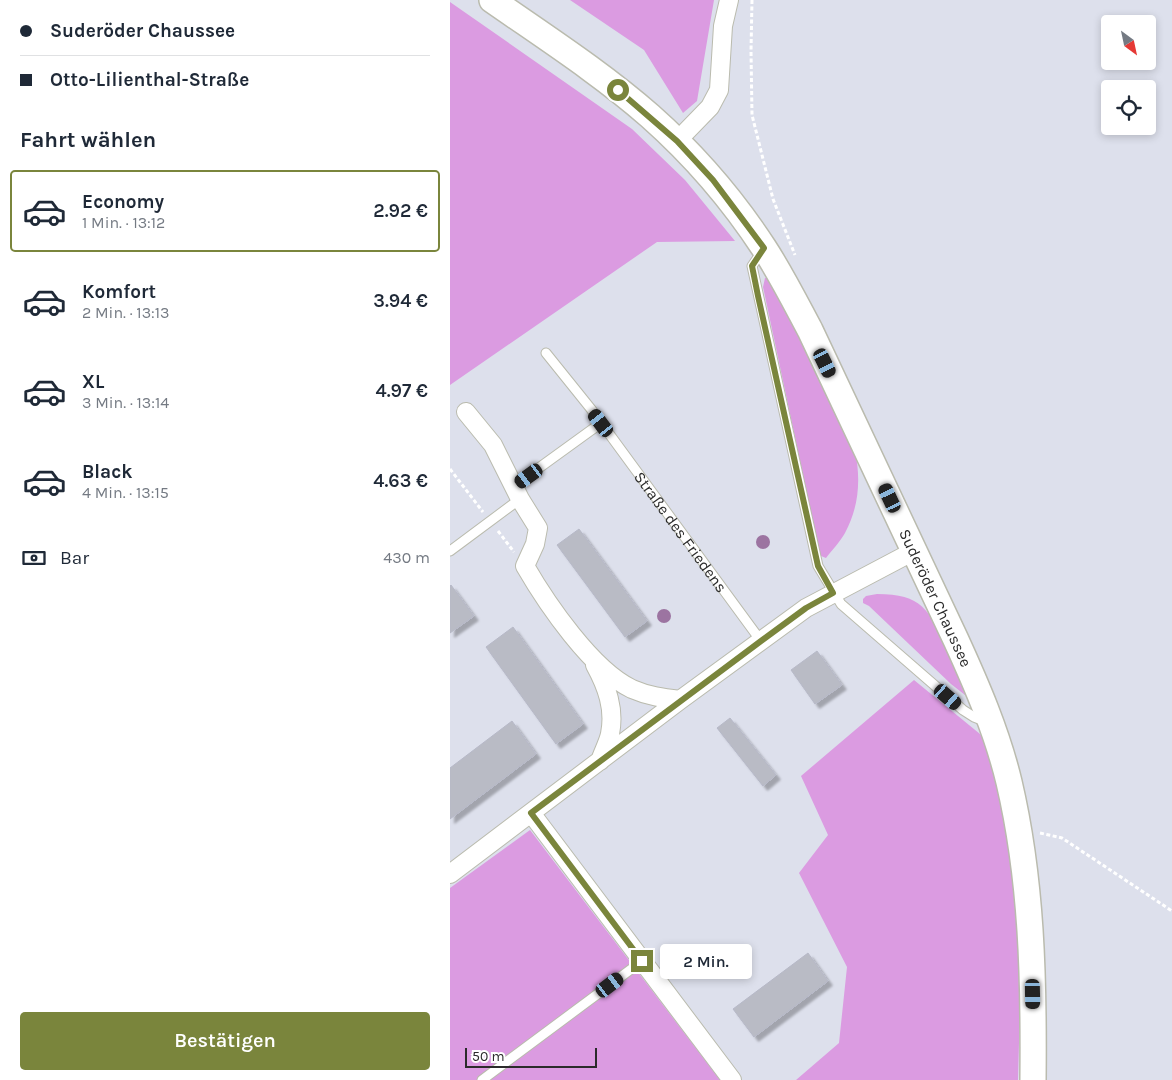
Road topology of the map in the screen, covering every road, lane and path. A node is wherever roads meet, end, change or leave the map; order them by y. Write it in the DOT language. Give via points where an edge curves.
graph roads {
  1 [pos="492,0"];
  2 [pos="729,0"];
  3 [pos="752,0"];
  4 [pos="677,141"];
  5 [pos="764,248"];
  6 [pos="797,262"];
  7 [pos="546,353"];
  8 [pos="466,412"];
  9 [pos="601,423"];
  10 [pos="517,492"];
  11 [pos="914,550"];
  12 [pos="450,551"];
  13 [pos="833,593"];
  14 [pos="761,641"];
  15 [pos="593,660"];
  16 [pos="680,700"];
  17 [pos="992,724"];
  18 [pos="600,760"];
  19 [pos="531,813"];
  20 [pos="1018,834"];
  21 [pos="450,874"];
  22 [pos="1172,911"];
  23 [pos="642,961"];
  24 [pos="482,1080"];
  25 [pos="732,1080"];
  26 [pos="1033,1080"];
  1 -- 4 [label="street, Suderöder Chaussee" via="618,90"];
  2 -- 4 [label="street" via="723,26 719,90 710,107"];
  3 -- 6 [label="path" via="752,115 773,199"];
  4 -- 5 [label="street, Suderöder Chaussee" via="713,180"];
  5 -- 11 [label="street, Suderöder Chaussee" via="810,330"];
  5 -- 13 [label="lane" via="752,266 758,296 818,566"];
  7 -- 9 [label="lane, Straße des Friedens"];
  8 -- 10 [label="street" via="493,445"];
  9 -- 10 [label="lane"];
  9 -- 14 [label="lane, Straße des Friedens"];
  10 -- 12 [label="lane"];
  10 -- 15 [label="street" via="538,528 525,566 540,593"];
  11 -- 13 [label="street"];
  11 -- 17 [label="street, Suderöder Chaussee"];
  13 -- 14 [label="street"];
  13 -- 17 [label="lane" via="841,604 963,710"];
  14 -- 16 [label="street"];
  15 -- 16 [label="street" via="631,689 657,698"];
  15 -- 18 [label="street" via="611,704 610,734"];
  16 -- 18 [label="street"];
  17 -- 20 [label="street, Suderöder Chaussee" via="1009,783"];
  18 -- 19 [label="street"];
  19 -- 21 [label="street"];
  19 -- 23 [label="street"];
  20 -- 22 [label="path" via="1039,833 1062,838"];
  20 -- 26 [label="street, Suderöder Chaussee" via="1032,961"];
  23 -- 24 [label="lane"];
  23 -- 25 [label="street"];
}
